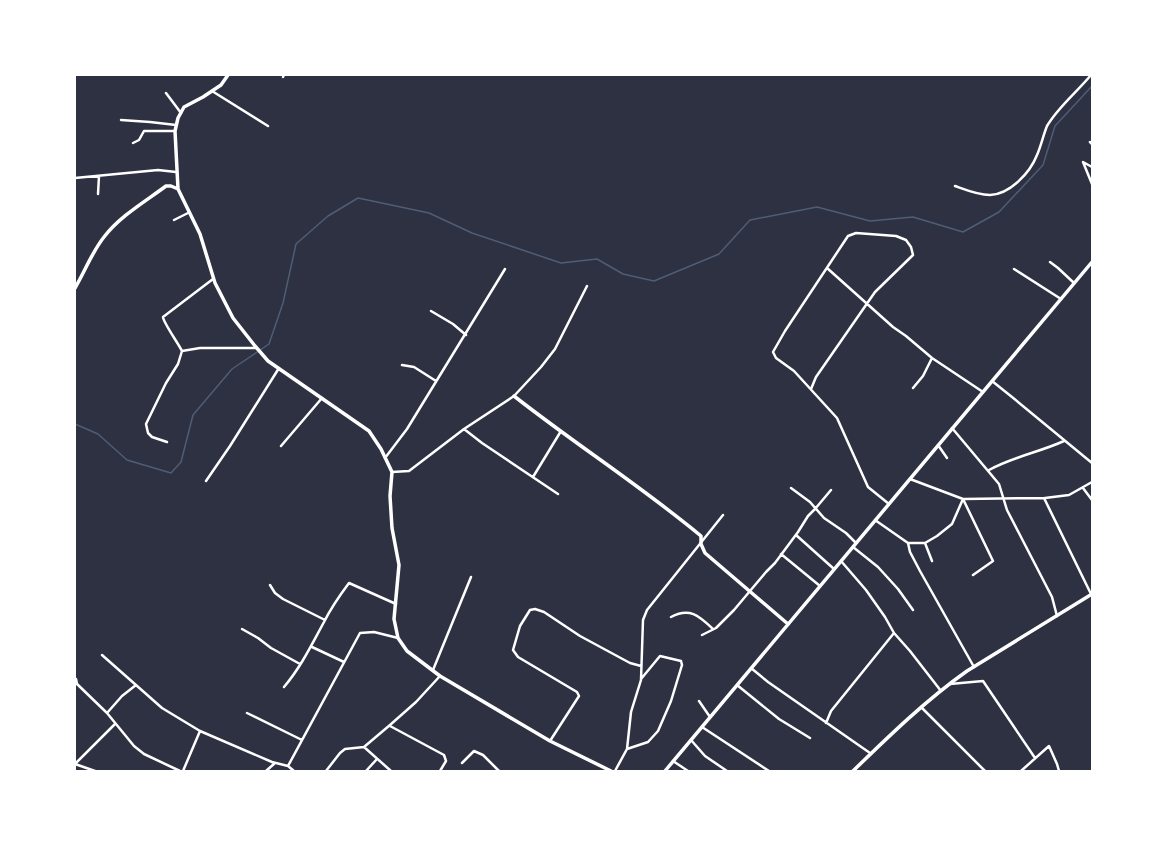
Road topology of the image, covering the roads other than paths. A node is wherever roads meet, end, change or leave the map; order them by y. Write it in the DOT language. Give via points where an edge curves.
graph roads {
  1 [pos="228,75"];
  2 [pos="1090,75"];
  3 [pos="212,90"];
  4 [pos="166,93"];
  5 [pos="180,113"];
  6 [pos="121,120"];
  7 [pos="176,125"];
  8 [pos="268,126"];
  9 [pos="175,131"];
  10 [pos="133,143"];
  11 [pos="1092,167"];
  12 [pos="176,172"];
  13 [pos="99,176"];
  14 [pos="75,178"];
  15 [pos="1092,184"];
  16 [pos="955,186"];
  17 [pos="178,189"];
  18 [pos="98,194"];
  19 [pos="188,213"];
  20 [pos="174,220"];
  21 [pos="1050,262"];
  22 [pos="1092,262"];
  23 [pos="827,268"];
  24 [pos="505,270"];
  25 [pos="1014,270"];
  26 [pos="213,279"];
  27 [pos="1074,283"];
  28 [pos="587,286"];
  29 [pos="75,288"];
  30 [pos="1061,299"];
  31 [pos="867,304"];
  32 [pos="431,311"];
  33 [pos="466,335"];
  34 [pos="256,347"];
  35 [pos="182,350"];
  36 [pos="932,358"];
  37 [pos="402,365"];
  38 [pos="279,368"];
  39 [pos="436,381"];
  40 [pos="992,382"];
  41 [pos="913,388"];
  42 [pos="811,389"];
  43 [pos="983,392"];
  44 [pos="514,396"];
  45 [pos="322,398"];
  46 [pos="952,428"];
  47 [pos="464,429"];
  48 [pos="561,432"];
  49 [pos="1064,441"];
  50 [pos="167,442"];
  51 [pos="938,445"];
  52 [pos="281,446"];
  53 [pos="385,458"];
  54 [pos="947,458"];
  55 [pos="1092,463"];
  56 [pos="989,470"];
  57 [pos="392,472"];
  58 [pos="533,477"];
  59 [pos="910,479"];
  60 [pos="206,481"];
  61 [pos="1092,482"];
  62 [pos="791,488"];
  63 [pos="1083,488"];
  64 [pos="831,490"];
  65 [pos="558,494"];
  66 [pos="1003,498"];
  67 [pos="1044,498"];
  68 [pos="963,499"];
  69 [pos="1092,500"];
  70 [pos="889,504"];
  71 [pos="815,509"];
  72 [pos="723,515"];
  73 [pos="875,520"];
  74 [pos="796,535"];
  75 [pos="701,540"];
  76 [pos="856,543"];
  77 [pos="908,543"];
  78 [pos="924,543"];
  79 [pos="853,547"];
  80 [pos="782,554"];
  81 [pos="841,561"];
  82 [pos="932,561"];
  83 [pos="834,569"];
  84 [pos="973,575"];
  85 [pos="471,577"];
  86 [pos="270,585"];
  87 [pos="820,586"];
  88 [pos="750,591"];
  89 [pos="1092,594"];
  90 [pos="396,604"];
  91 [pos="913,610"];
  92 [pos="1057,616"];
  93 [pos="671,617"];
  94 [pos="325,620"];
  95 [pos="788,624"];
  96 [pos="242,629"];
  97 [pos="713,629"];
  98 [pos="894,633"];
  99 [pos="702,635"];
  100 [pos="398,638"];
  101 [pos="311,647"];
  102 [pos="102,655"];
  103 [pos="344,662"];
  104 [pos="300,664"];
  105 [pos="641,666"];
  106 [pos="974,667"];
  107 [pos="751,668"];
  108 [pos="433,670"];
  109 [pos="440,676"];
  110 [pos="76,680"];
  111 [pos="641,680"];
  112 [pos="949,684"];
  113 [pos="136,685"];
  114 [pos="737,685"];
  115 [pos="284,687"];
  116 [pos="941,691"];
  117 [pos="699,701"];
  118 [pos="921,708"];
  119 [pos="107,713"];
  120 [pos="247,713"];
  121 [pos="710,717"];
  122 [pos="826,723"];
  123 [pos="115,724"];
  124 [pos="390,726"];
  125 [pos="702,727"];
  126 [pos="200,731"];
  127 [pos="810,738"];
  128 [pos="302,740"];
  129 [pos="691,740"];
  130 [pos="550,741"];
  131 [pos="364,747"];
  132 [pos="627,749"];
  133 [pos="870,753"];
  134 [pos="1035,758"];
  135 [pos="377,759"];
  136 [pos="673,761"];
  137 [pos="275,763"];
  138 [pos="462,763"];
  139 [pos="75,764"];
  140 [pos="288,766"];
  141 [pos="95,771"];
  142 [pos="180,771"];
  143 [pos="183,771"];
  144 [pos="266,771"];
  145 [pos="294,771"];
  146 [pos="326,771"];
  147 [pos="366,771"];
  148 [pos="391,771"];
  149 [pos="440,771"];
  150 [pos="499,771"];
  151 [pos="611,771"];
  152 [pos="615,771"];
  153 [pos="665,771"];
  154 [pos="688,771"];
  155 [pos="727,771"];
  156 [pos="769,771"];
  157 [pos="853,771"];
  158 [pos="985,771"];
  159 [pos="1021,771"];
  160 [pos="1059,771"];
  1 -- 3 [label="street" via="221,85"];
  2 -- 16 [label="street" via="1056,113 1029,171 1014,184 1004,192 991,195"];
  3 -- 5 [label="street" via="184,107"];
  3 -- 8 [label="street"];
  4 -- 5 [label="street"];
  5 -- 7 [label="street"];
  6 -- 7 [label="street"];
  7 -- 9 [label="street"];
  9 -- 10 [label="street" via="144,131 139,140"];
  9 -- 12 [label="street"];
  11 -- 15 [label="street" via="1083,162"];
  12 -- 13 [label="street" via="158,170"];
  12 -- 17 [label="street"];
  13 -- 14 [label="street"];
  13 -- 18 [label="street"];
  17 -- 19 [label="street"];
  17 -- 29 [label="street" via="166,186 104,236"];
  19 -- 20 [label="street"];
  19 -- 26 [label="street" via="200,234"];
  21 -- 27 [label="street"];
  22 -- 27 [label="street"];
  23 -- 31 [label="street"];
  23 -- 31 [label="street" via="848,236 856,233 896,236 906,240 911,247 912,255 875,292"];
  23 -- 42 [label="street" via="773,352 776,358"];
  24 -- 33 [label="street"];
  25 -- 30 [label="street"];
  26 -- 34 [label="street" via="233,318"];
  26 -- 35 [label="street" via="163,317"];
  27 -- 30 [label="street"];
  28 -- 44 [label="street" via="555,349"];
  30 -- 40 [label="street"];
  31 -- 36 [label="street"];
  31 -- 42 [label="street" via="816,377"];
  32 -- 33 [label="street"];
  33 -- 39 [label="street"];
  34 -- 35 [label="street"];
  34 -- 38 [label="street"];
  35 -- 50 [label="street" via="178,364 146,424 152,437"];
  36 -- 41 [label="street" via="923,376"];
  36 -- 43 [label="street"];
  37 -- 39 [label="street" via="414,367"];
  38 -- 45 [label="street"];
  38 -- 60 [label="street"];
  39 -- 53 [label="street" via="407,430"];
  40 -- 43 [label="street"];
  40 -- 49 [label="street"];
  42 -- 70 [label="street" via="836,418 868,487"];
  43 -- 46 [label="street"];
  44 -- 47 [label="street"];
  44 -- 48 [label="street"];
  45 -- 52 [label="street"];
  45 -- 53 [label="street" via="368,431"];
  46 -- 51 [label="street"];
  46 -- 56 [label="street"];
  47 -- 57 [label="street" via="409,471"];
  47 -- 58 [label="street"];
  48 -- 58 [label="street"];
  48 -- 75 [label="street" via="679,517 701,536"];
  49 -- 55 [label="street"];
  49 -- 56 [label="street"];
  51 -- 54 [label="street"];
  51 -- 59 [label="street"];
  53 -- 57 [label="street"];
  56 -- 66 [label="street" via="999,484"];
  57 -- 90 [label="street" via="392,528 399,565"];
  58 -- 65 [label="street"];
  59 -- 68 [label="street"];
  59 -- 70 [label="street"];
  61 -- 63 [label="street"];
  62 -- 71 [label="street"];
  63 -- 67 [label="street" via="1069,495"];
  63 -- 69 [label="street"];
  64 -- 71 [label="street"];
  66 -- 67 [label="street"];
  66 -- 68 [label="street"];
  66 -- 92 [label="street" via="1052,597"];
  67 -- 89 [label="street"];
  68 -- 78 [label="street" via="952,524"];
  68 -- 84 [label="street" via="993,561"];
  70 -- 73 [label="street"];
  71 -- 74 [label="street"];
  71 -- 76 [label="street"];
  72 -- 75 [label="street"];
  73 -- 76 [label="street"];
  73 -- 77 [label="street"];
  74 -- 80 [label="street"];
  74 -- 83 [label="street"];
  75 -- 88 [label="street" via="705,553"];
  75 -- 105 [label="street" via="647,610 643,620"];
  76 -- 79 [label="street"];
  77 -- 78 [label="street"];
  77 -- 106 [label="street" via="920,571"];
  78 -- 82 [label="street"];
  79 -- 81 [label="street"];
  79 -- 91 [label="street" via="878,567"];
  80 -- 87 [label="street"];
  80 -- 88 [label="street"];
  81 -- 83 [label="street"];
  81 -- 98 [label="street" via="866,590"];
  83 -- 87 [label="street"];
  85 -- 108 [label="street"];
  86 -- 94 [label="street" via="274,593 283,599"];
  87 -- 95 [label="street"];
  88 -- 95 [label="street"];
  88 -- 97 [label="street"];
  89 -- 92 [label="street"];
  90 -- 94 [label="street" via="348,582"];
  90 -- 100 [label="street" via="394,619"];
  92 -- 106 [label="street"];
  93 -- 97 [label="street" via="686,612 693,613"];
  94 -- 101 [label="street"];
  95 -- 107 [label="street"];
  96 -- 104 [label="street"];
  97 -- 99 [label="street"];
  98 -- 116 [label="street"];
  98 -- 122 [label="street" via="831,711"];
  100 -- 103 [label="street" via="374,632 360,633"];
  100 -- 108 [label="street" via="406,651"];
  101 -- 103 [label="street"];
  101 -- 104 [label="street"];
  102 -- 113 [label="street"];
  103 -- 128 [label="street"];
  104 -- 115 [label="street"];
  105 -- 111 [label="street"];
  105 -- 130 [label="street" via="630,663 580,636 544,612 530,610 520,626 513,650 518,657 577,692 579,696"];
  106 -- 112 [label="street"];
  107 -- 114 [label="street"];
  107 -- 122 [label="street"];
  108 -- 109 [label="street"];
  109 -- 124 [label="street"];
  109 -- 130 [label="street"];
  110 -- 119 [label="street" via="77,684"];
  111 -- 132 [label="street" via="631,712"];
  111 -- 132 [label="street" via="660,656 681,661 671,701 658,731 648,742"];
  112 -- 116 [label="street"];
  112 -- 134 [label="street" via="983,681"];
  113 -- 119 [label="street"];
  113 -- 126 [label="street" via="162,708"];
  114 -- 121 [label="street"];
  114 -- 127 [label="street" via="779,719"];
  116 -- 118 [label="street"];
  117 -- 121 [label="street"];
  118 -- 133 [label="street"];
  118 -- 158 [label="street"];
  119 -- 123 [label="street"];
  120 -- 128 [label="street"];
  121 -- 125 [label="street"];
  122 -- 133 [label="street"];
  123 -- 139 [label="street"];
  123 -- 142 [label="street" via="144,754"];
  124 -- 131 [label="street"];
  124 -- 149 [label="street" via="444,755 446,761"];
  125 -- 129 [label="street"];
  125 -- 156 [label="street"];
  126 -- 137 [label="street"];
  126 -- 143 [label="street"];
  128 -- 140 [label="street"];
  129 -- 136 [label="street"];
  129 -- 155 [label="street" via="705,756"];
  130 -- 151 [label="street"];
  131 -- 135 [label="street"];
  131 -- 146 [label="street" via="345,749"];
  132 -- 152 [label="street"];
  133 -- 157 [label="street"];
  134 -- 159 [label="street"];
  134 -- 160 [label="street" via="1049,746"];
  135 -- 147 [label="street"];
  135 -- 148 [label="street"];
  136 -- 153 [label="street"];
  136 -- 154 [label="street"];
  137 -- 140 [label="street"];
  137 -- 144 [label="street"];
  138 -- 150 [label="street" via="474,751 483,754"];
  139 -- 141 [label="street"];
  140 -- 145 [label="street"];
}
